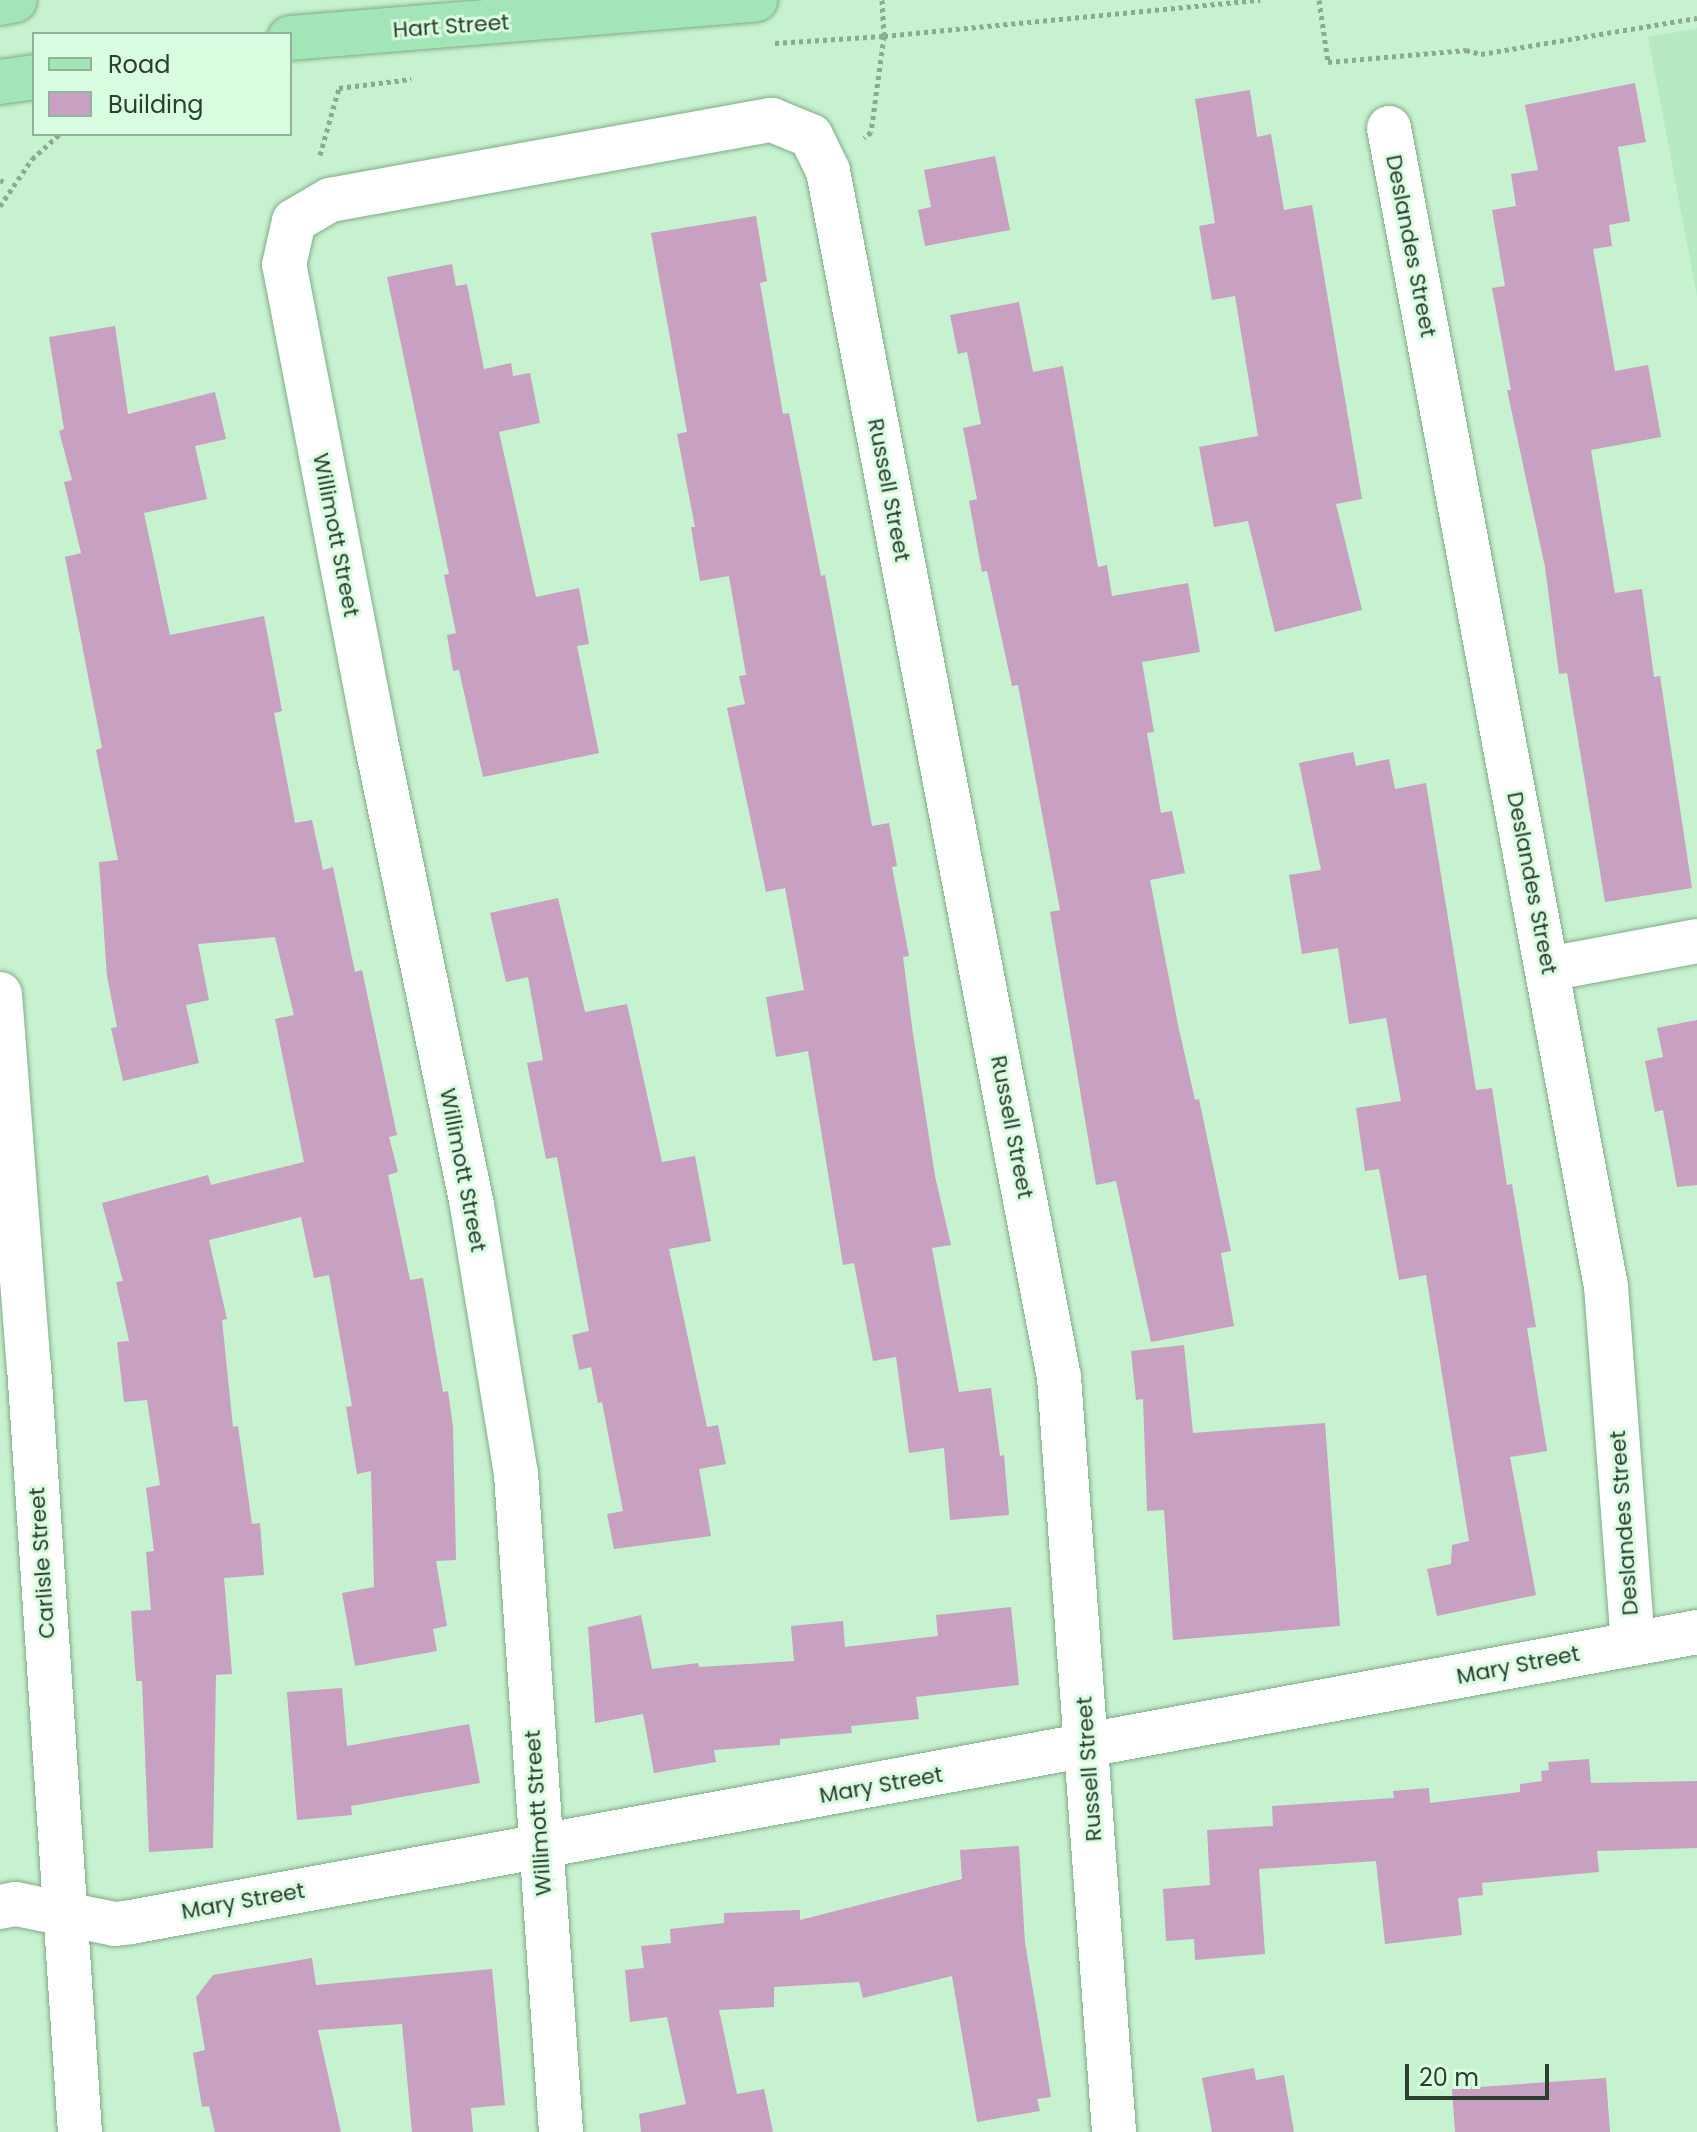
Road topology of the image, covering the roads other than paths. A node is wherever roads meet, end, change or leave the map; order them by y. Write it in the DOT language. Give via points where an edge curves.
graph roads {
  1 [pos="15,0"];
  2 [pos="755,0"];
  3 [pos="0,3"];
  4 [pos="292,38"];
  5 [pos="32,77"];
  6 [pos="0,82"];
  7 [pos="1389,128"];
  8 [pos="312,210"];
  9 [pos="1697,941"];
  10 [pos="1548,969"];
  11 [pos="0,994"];
  12 [pos="15,1368"];
  13 [pos="1697,1632"];
  14 [pos="1633,1644"];
  15 [pos="1087,1747"];
  16 [pos="540,1848"];
  17 [pos="0,1907"];
  18 [pos="64,1914"];
  19 [pos="80,2132"];
  20 [pos="561,2132"];
  21 [pos="1114,2132"];
  1 -- 3 [label="main road"];
  2 -- 4 [label="main road, Hart Street"];
  5 -- 6 [label="main road"];
  7 -- 10 [label="street, Deslandes Street"];
  8 -- 15 [label="street, Russell Street" via="772,120 819,153 1059,1377"];
  8 -- 16 [label="street, Willimott Street" via="284,265 472,1205 516,1474"];
  9 -- 10 [label="street"];
  10 -- 14 [label="street, Deslandes Street" via="1606,1286"];
  11 -- 12 [label="street, Carlisle Street"];
  12 -- 18 [label="street, Carlisle Street"];
  13 -- 14 [label="street, Mary Street"];
  14 -- 15 [label="street, Mary Street"];
  15 -- 16 [label="street, Mary Street"];
  15 -- 21 [label="street, Russell Street"];
  16 -- 18 [label="street, Mary Street" via="115,1924"];
  16 -- 20 [label="street, Willimott Street"];
  17 -- 18 [label="street, Mary Street" via="16,1904"];
  18 -- 19 [label="street, Carlisle Street"];
}
